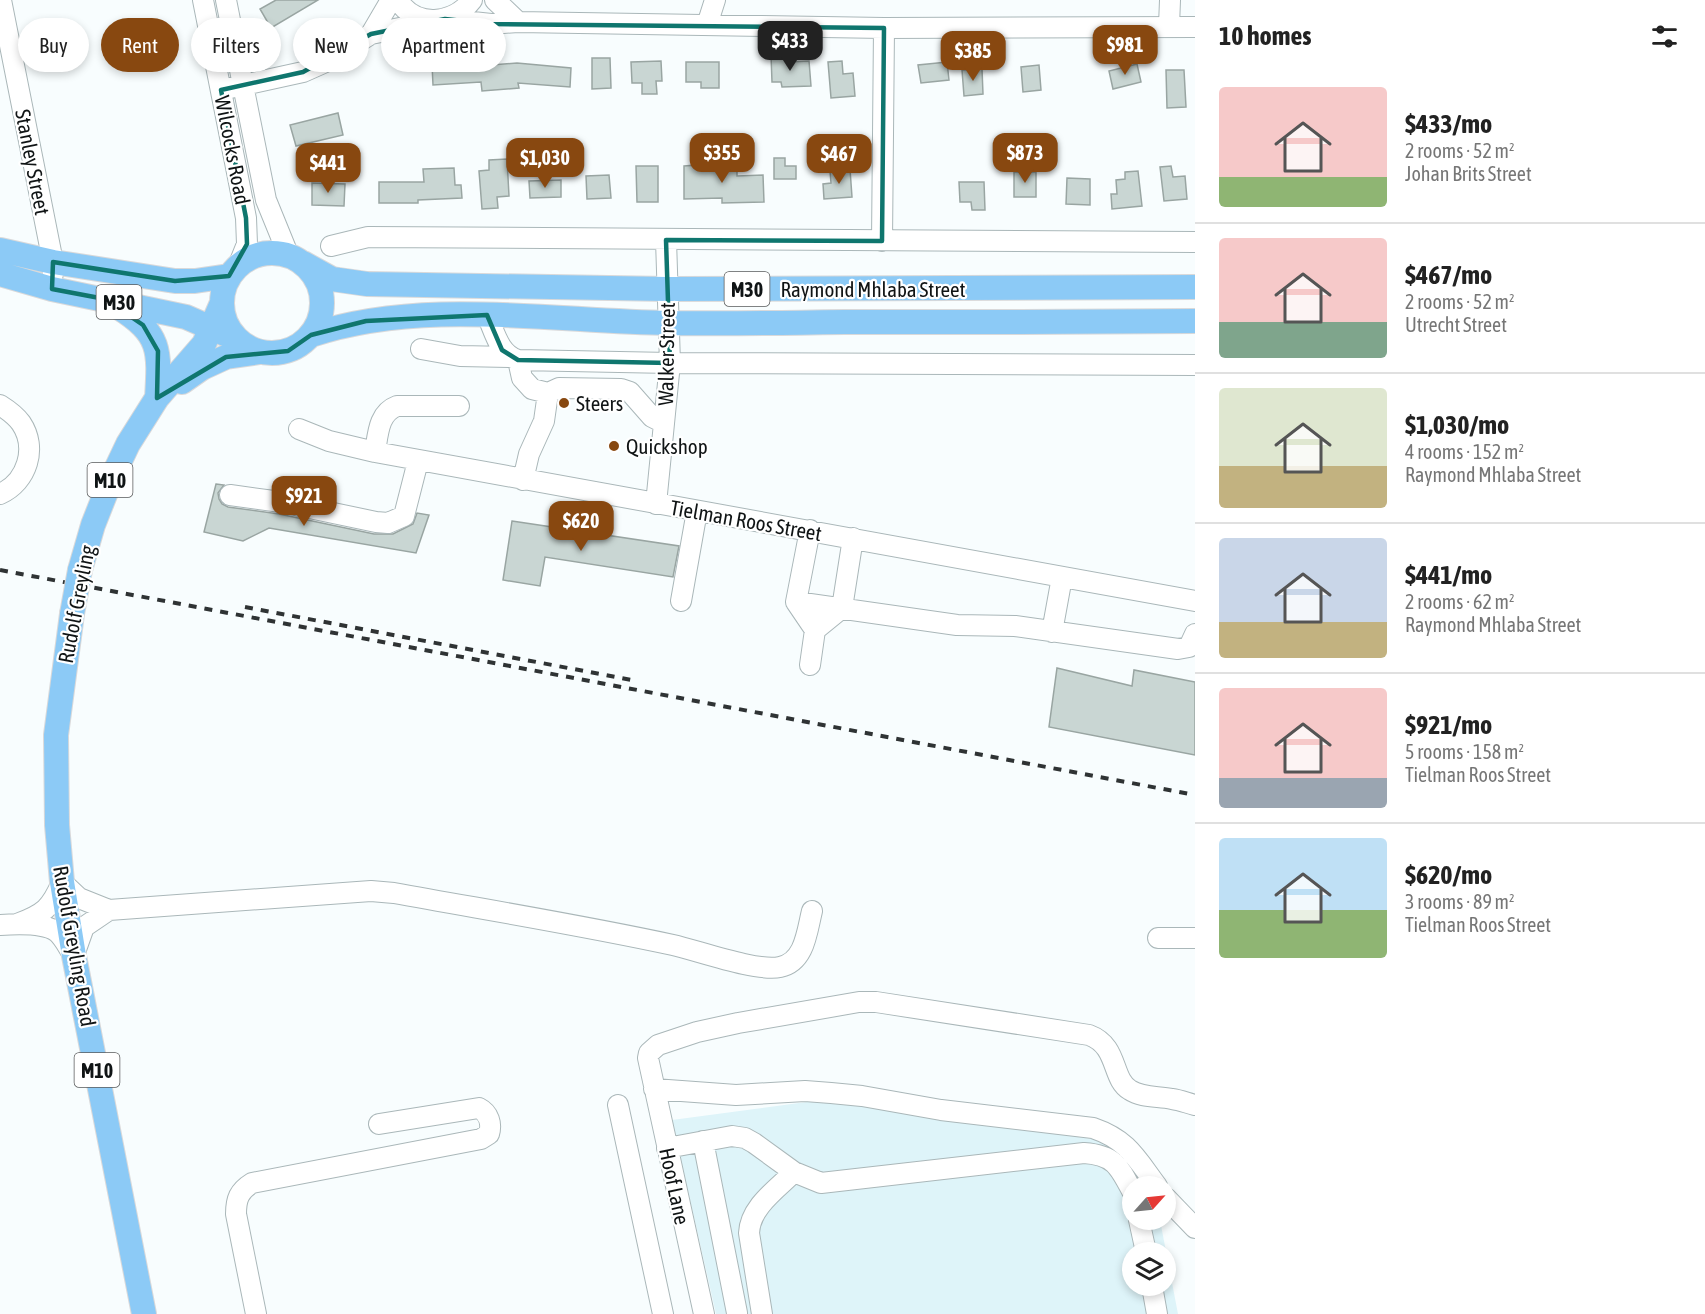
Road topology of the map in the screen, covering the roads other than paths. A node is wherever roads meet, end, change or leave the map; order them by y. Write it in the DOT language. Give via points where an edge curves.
graph roads {
  1 [pos="1,0"];
  2 [pos="202,0"];
  3 [pos="226,0"];
  4 [pos="391,0"];
  5 [pos="398,0"];
  6 [pos="471,0"];
  7 [pos="495,0"];
  8 [pos="714,0"];
  9 [pos="1170,0"];
  10 [pos="419,18"];
  11 [pos="444,18"];
  12 [pos="518,22"];
  13 [pos="506,23"];
  14 [pos="707,25"];
  15 [pos="1170,26"];
  16 [pos="1195,27"];
  17 [pos="884,28"];
  18 [pos="381,32"];
  19 [pos="371,34"];
  20 [pos="243,86"];
  21 [pos="221,90"];
  22 [pos="666,240"];
  23 [pos="882,241"];
  24 [pos="1195,242"];
  25 [pos="331,246"];
  26 [pos="0,250"];
  27 [pos="295,259"];
  28 [pos="53,262"];
  29 [pos="234,270"];
  30 [pos="0,274"];
  31 [pos="1195,287"];
  32 [pos="52,289"];
  33 [pos="667,289"];
  34 [pos="105,299"];
  35 [pos="221,305"];
  36 [pos="487,315"];
  37 [pos="1195,321"];
  38 [pos="668,323"];
  39 [pos="211,328"];
  40 [pos="311,335"];
  41 [pos="236,338"];
  42 [pos="421,349"];
  43 [pos="260,352"];
  44 [pos="514,359"];
  45 [pos="604,362"];
  46 [pos="670,363"];
  47 [pos="1195,365"];
  48 [pos="603,388"];
  49 [pos="548,393"];
  50 [pos="158,398"];
  51 [pos="0,405"];
  52 [pos="459,406"];
  53 [pos="664,423"];
  54 [pos="299,429"];
  55 [pos="375,452"];
  56 [pos="418,461"];
  57 [pos="523,480"];
  58 [pos="8,489"];
  59 [pos="230,495"];
  60 [pos="656,504"];
  61 [pos="697,511"];
  62 [pos="810,530"];
  63 [pos="853,538"];
  64 [pos="1062,577"];
  65 [pos="681,601"];
  66 [pos="1195,601"];
  67 [pos="796,602"];
  68 [pos="842,608"];
  69 [pos="815,630"];
  70 [pos="1052,632"];
  71 [pos="1195,634"];
  72 [pos="810,665"];
  73 [pos="57,825"];
  74 [pos="62,882"];
  75 [pos="109,910"];
  76 [pos="812,911"];
  77 [pos="9,925"];
  78 [pos="1158,938"];
  79 [pos="1195,938"];
  80 [pos="74,956"];
  81 [pos="654,1089"];
  82 [pos="1195,1092"];
  83 [pos="1171,1099"];
  84 [pos="618,1105"];
  85 [pos="1195,1105"];
  86 [pos="379,1124"];
  87 [pos="703,1141"];
  88 [pos="667,1148"];
  89 [pos="794,1172"];
  90 [pos="1122,1176"];
  91 [pos="1150,1176"];
  92 [pos="1176,1208"];
  93 [pos="1195,1228"];
  94 [pos="1154,1296"];
  95 [pos="737,1313"];
  96 [pos="144,1314"];
  97 [pos="256,1314"];
  98 [pos="663,1314"];
  99 [pos="704,1314"];
  100 [pos="762,1314"];
  101 [pos="1157,1314"];
  1 -- 28 [label="street, Stanley Street"];
  2 -- 21 [label="street, Wilcocks Road"];
  3 -- 20 [label="street, Wilcocks Road"];
  4 -- 19 [label="street"];
  5 -- 10 [label="street"];
  6 -- 11 [label="street" via="464,9"];
  7 -- 12 [label="street"];
  8 -- 14 [label="street"];
  9 -- 15 [label="street"];
  12 -- 13 [label="street"];
  12 -- 14 [label="street"];
  14 -- 17 [label="street"];
  15 -- 16 [label="street"];
  15 -- 17 [label="street"];
  17 -- 23 [label="street"];
  18 -- 19 [label="street"];
  19 -- 20 [label="street" via="303,72"];
  20 -- 21 [label="street"];
  20 -- 27 [label="street, Wilcocks Road" via="266,200"];
  21 -- 29 [label="street, Wilcocks Road" via="246,218 247,244"];
  22 -- 23 [label="street"];
  22 -- 25 [label="street" via="368,237"];
  22 -- 33 [label="street, Walker Street"];
  23 -- 24 [label="street"];
  26 -- 28 [label="main road, Raymond Mhlaba Street / M30"];
  27 -- 29 [label="main road, Raymond Mhlaba Street / M30" via="271,252 254,255"];
  27 -- 33 [label="main road, Raymond Mhlaba Street / M30" via="332,279 348,282"];
  27 -- 40 [label="main road" via="314,275 321,290 319,321"];
  28 -- 29 [label="main road, Raymond Mhlaba Street / M30" via="175,281 195,281"];
  28 -- 32 [label="street, Stanley Street"];
  29 -- 35 [label="main road" via="223,290"];
  30 -- 32 [label="main road, M30"];
  31 -- 33 [label="main road, Raymond Mhlaba Street / M30"];
  32 -- 34 [label="main road, M30"];
  33 -- 38 [label="street, Walker Street"];
  34 -- 39 [label="main road, M30" via="186,317"];
  34 -- 50 [label="main road" via="143,325 152,337 158,351"];
  35 -- 39 [label="main road, Rudolf Greyling / M10"];
  35 -- 41 [label="main road"];
  36 -- 38 [label="main road, Raymond Mhlaba Street / M30"];
  36 -- 40 [label="main road, Raymond Mhlaba Street / M30" via="366,321"];
  36 -- 44 [label="street" via="502,350"];
  37 -- 38 [label="main road, Raymond Mhlaba Street / M30"];
  38 -- 46 [label="street, Walker Street"];
  39 -- 41 [label="main road, M30"];
  39 -- 50 [label="main road, Rudolf Greyling / M10" via="204,344"];
  40 -- 43 [label="main road, Raymond Mhlaba Street / M30" via="288,351"];
  41 -- 43 [label="main road, M30"];
  42 -- 44 [label="street"];
  43 -- 50 [label="main road, Rudolf Greyling / M10" via="226,357"];
  44 -- 45 [label="street"];
  44 -- 49 [label="street" via="526,384"];
  45 -- 46 [label="street"];
  45 -- 48 [label="street"];
  46 -- 47 [label="street"];
  46 -- 53 [label="street, Walker Street"];
  48 -- 49 [label="street" via="560,388"];
  48 -- 53 [label="street" via="630,392 645,411"];
  49 -- 57 [label="street" via="544,421 529,454"];
  50 -- 73 [label="main road, Rudolf Greyling / M10, bridge" via="128,444 110,482 80,570 56,735"];
  51 -- 58 [label="street" via="21,423 30,448 26,466"];
  52 -- 55 [label="street" via="391,408 384,414"];
  53 -- 60 [label="street, Walker Street"];
  54 -- 55 [label="street, Tielman Roos Street" via="328,441"];
  55 -- 56 [label="street, Tielman Roos Street"];
  56 -- 57 [label="street, Tielman Roos Street"];
  56 -- 59 [label="street" via="404,516 388,523"];
  57 -- 60 [label="street, Tielman Roos Street"];
  60 -- 61 [label="street, Tielman Roos Street"];
  61 -- 62 [label="street, Tielman Roos Street"];
  61 -- 65 [label="street"];
  62 -- 63 [label="street, Tielman Roos Street"];
  62 -- 67 [label="street"];
  63 -- 64 [label="street, Tielman Roos Street"];
  63 -- 68 [label="street"];
  64 -- 66 [label="street, Tielman Roos Street"];
  64 -- 70 [label="street"];
  67 -- 68 [label="street"];
  67 -- 69 [label="street"];
  68 -- 69 [label="street"];
  68 -- 70 [label="street" via="957,625 998,625"];
  69 -- 72 [label="street"];
  70 -- 71 [label="street" via="1178,649 1189,647"];
  73 -- 74 [label="main road, Rudolf Greyling Road / M10"];
  74 -- 75 [label="street" via="79,898"];
  74 -- 77 [label="street" via="54,901 38,916"];
  74 -- 80 [label="main road, Rudolf Greyling Road / M10"];
  75 -- 76 [label="street" via="383,891 780,968 797,958"];
  75 -- 80 [label="street" via="84,927"];
  77 -- 80 [label="street" via="45,927 56,932"];
  78 -- 79 [label="street"];
  80 -- 96 [label="main road, Rudolf Greyling Road / M10"];
  81 -- 83 [label="street, Hoof Lane" via="648,1058 658,1045 698,1032 876,1002 1089,1035 1103,1043 1129,1090"];
  81 -- 88 [label="street, Hoof Lane"];
  81 -- 91 [label="street" via="736,1095 831,1093 1093,1128 1121,1141"];
  82 -- 83 [label="street"];
  83 -- 85 [label="street"];
  84 -- 98 [label="street"];
  86 -- 97 [label="street" via="479,1108 488,1116 490,1129 481,1139 245,1187 236,1202 236,1214"];
  87 -- 88 [label="street"];
  87 -- 89 [label="street" via="745,1138"];
  87 -- 95 [label="street"];
  88 -- 99 [label="street, Hoof Lane"];
  89 -- 90 [label="street" via="821,1184 1083,1153 1099,1154 1112,1161"];
  89 -- 100 [label="street" via="750,1222"];
  92 -- 93 [label="street"];
  94 -- 101 [label="street"];
}
